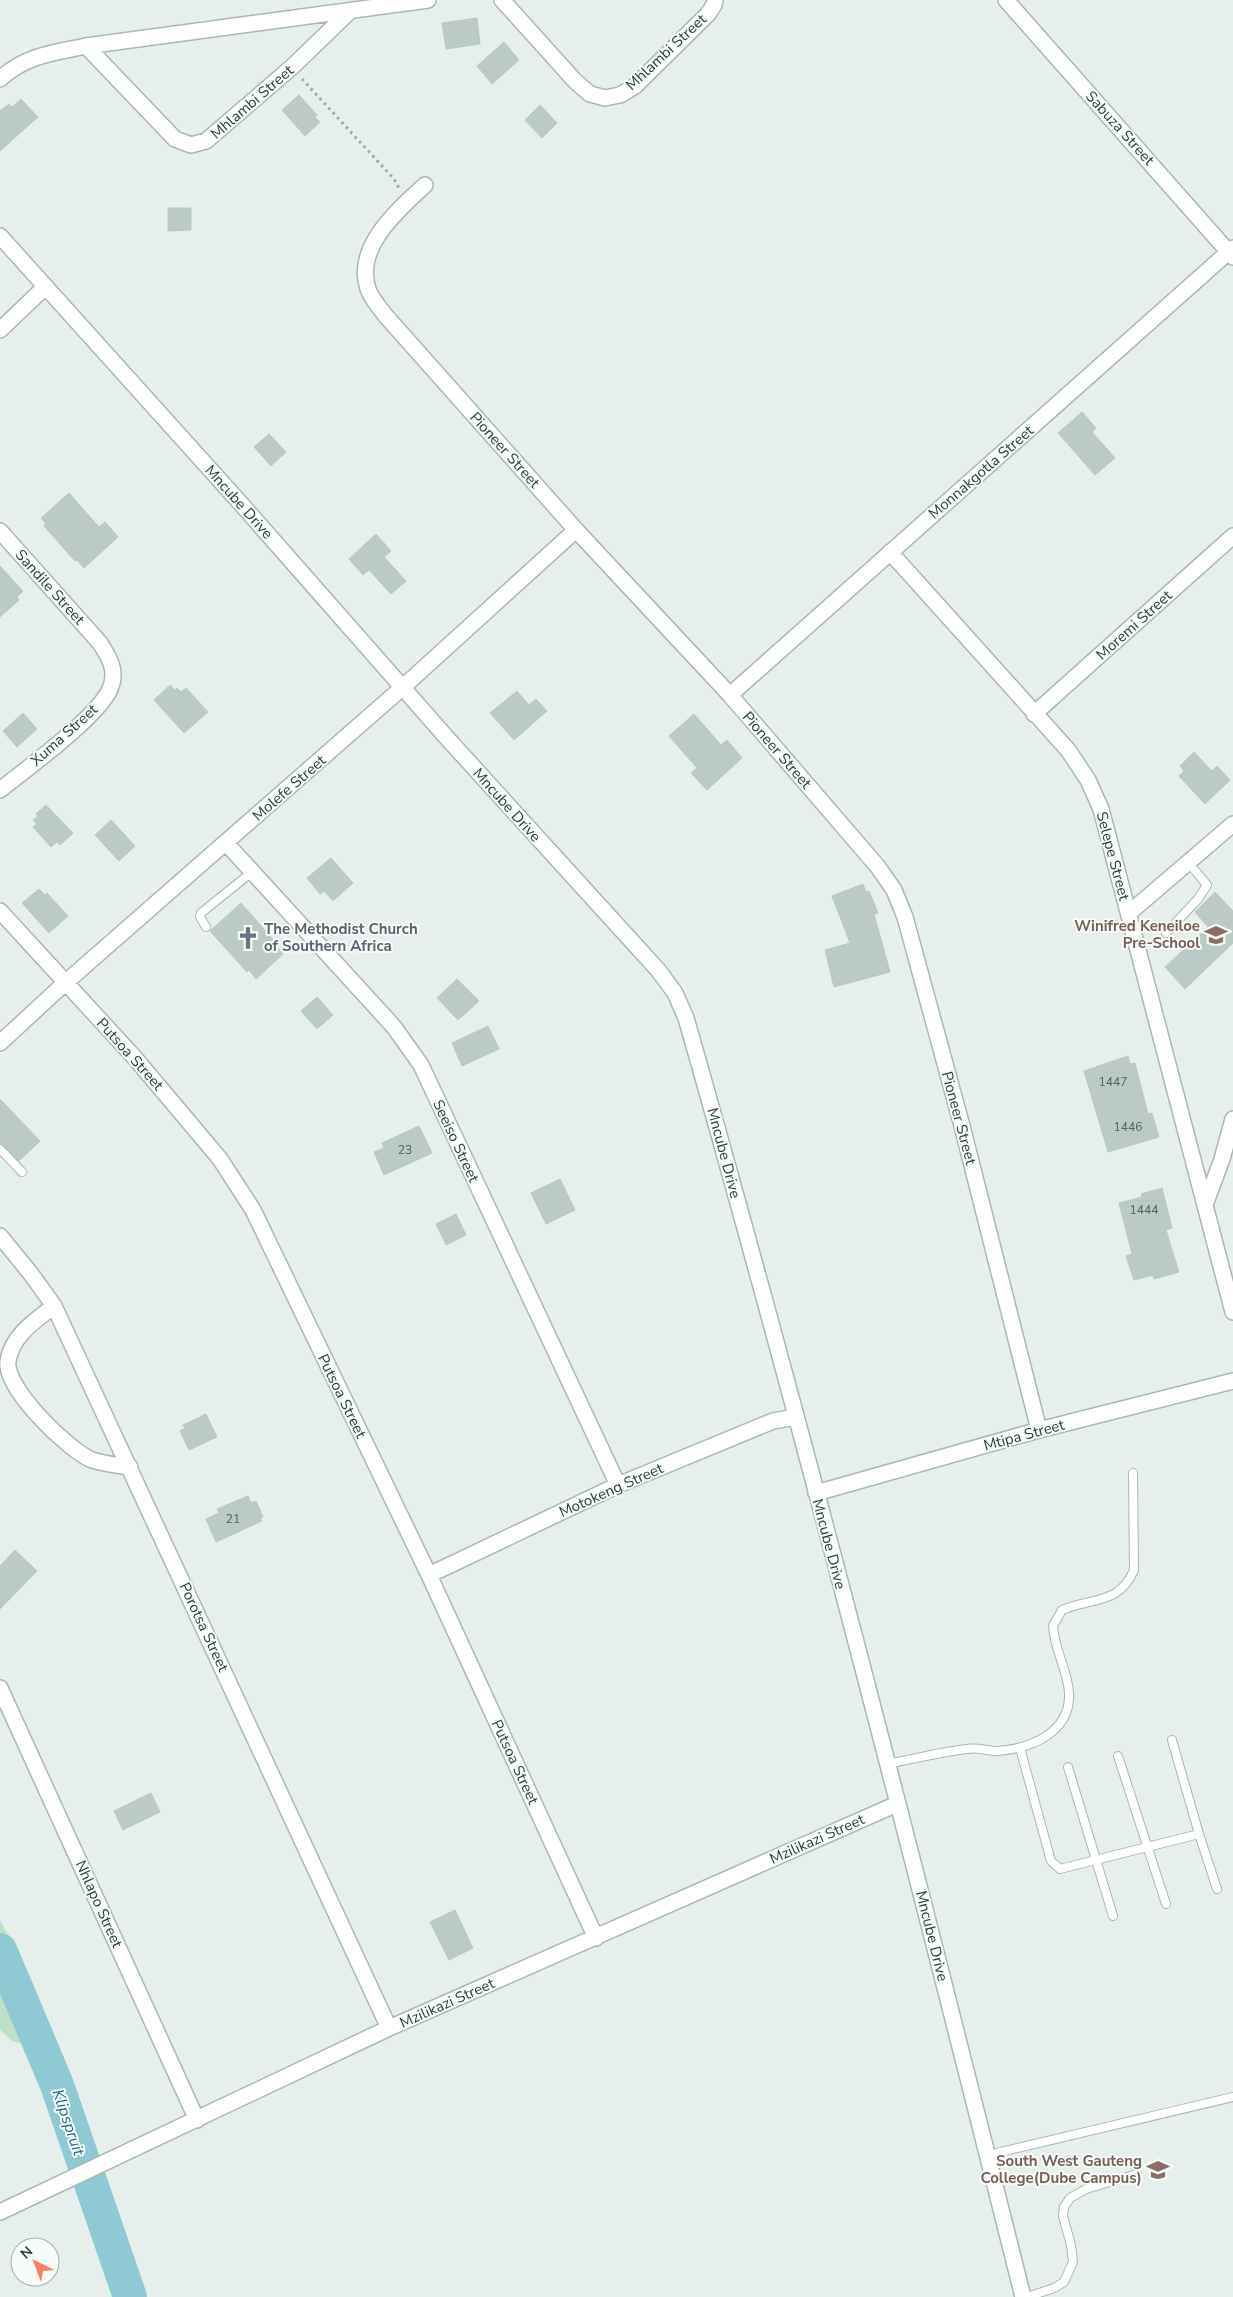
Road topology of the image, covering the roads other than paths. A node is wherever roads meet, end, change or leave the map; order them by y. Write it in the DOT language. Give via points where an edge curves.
graph roads {
  1 [pos="428,0"];
  2 [pos="502,0"];
  3 [pos="715,0"];
  4 [pos="1006,0"];
  5 [pos="349,12"];
  6 [pos="86,46"];
  7 [pos="0,79"];
  8 [pos="425,185"];
  9 [pos="0,236"];
  10 [pos="1231,253"];
  11 [pos="45,287"];
  12 [pos="0,330"];
  13 [pos="576,530"];
  14 [pos="0,531"];
  15 [pos="1233,536"];
  16 [pos="890,552"];
  17 [pos="100,643"];
  18 [pos="403,687"];
  19 [pos="730,695"];
  20 [pos="1034,714"];
  21 [pos="0,790"];
  22 [pos="1233,824"];
  23 [pos="226,843"];
  24 [pos="1188,862"];
  25 [pos="252,872"];
  26 [pos="0,911"];
  27 [pos="1129,913"];
  28 [pos="206,927"];
  29 [pos="1166,932"];
  30 [pos="65,983"];
  31 [pos="0,1043"];
  32 [pos="1233,1118"];
  33 [pos="0,1149"];
  34 [pos="22,1172"];
  35 [pos="1205,1205"];
  36 [pos="0,1236"];
  37 [pos="54,1306"];
  38 [pos="1233,1312"];
  39 [pos="1233,1381"];
  40 [pos="796,1417"];
  41 [pos="1039,1430"];
  42 [pos="130,1467"];
  43 [pos="1133,1473"];
  44 [pos="618,1485"];
  45 [pos="816,1493"];
  46 [pos="430,1575"];
  47 [pos="0,1688"];
  48 [pos="1172,1740"];
  49 [pos="1020,1748"];
  50 [pos="1118,1756"];
  51 [pos="887,1764"];
  52 [pos="1068,1767"];
  53 [pos="897,1804"];
  54 [pos="1198,1834"];
  55 [pos="1147,1847"];
  56 [pos="1096,1860"];
  57 [pos="1217,1889"];
  58 [pos="1166,1904"];
  59 [pos="1113,1916"];
  60 [pos="596,1938"];
  61 [pos="390,2028"];
  62 [pos="1233,2097"];
  63 [pos="197,2120"];
  64 [pos="988,2155"];
  65 [pos="1137,2174"];
  66 [pos="0,2212"];
  67 [pos="1054,2288"];
  68 [pos="1025,2297"];
  69 [pos="1057,2297"];
  1 -- 5 [label="street"];
  2 -- 3 [label="street, Mhlambi Street" via="575,81 590,94 605,98 620,95 635,86 708,14"];
  4 -- 10 [label="street, Sabuza Street"];
  5 -- 6 [label="street"];
  5 -- 6 [label="street, Mhlambi Street" via="292,67 206,141 191,145 175,139"];
  6 -- 7 [label="street" via="34,56"];
  8 -- 13 [label="street, Pioneer Street" via="384,226 372,245 365,269 368,290 385,315"];
  9 -- 11 [label="street, Mncube Drive"];
  10 -- 16 [label="street, Monnakgotla Street"];
  11 -- 12 [label="street"];
  11 -- 18 [label="street, Mncube Drive"];
  13 -- 18 [label="street, Molefe Street"];
  13 -- 19 [label="street, Pioneer Street"];
  14 -- 17 [label="street, Sandile Street"];
  15 -- 20 [label="street, Moremi Street"];
  16 -- 19 [label="street, Monnakgotla Street"];
  16 -- 20 [label="street, Selepe Street"];
  17 -- 21 [label="street, Xuma Street" via="112,663 111,687 107,695 90,715"];
  18 -- 23 [label="street, Molefe Street"];
  18 -- 40 [label="street, Mncube Drive" via="658,970 675,993 686,1018"];
  19 -- 41 [label="street, Pioneer Street" via="878,867 894,890 905,918 959,1117"];
  20 -- 27 [label="street, Selepe Street" via="1068,750 1088,780 1101,809"];
  22 -- 24 [label="street"];
  23 -- 25 [label="street, Seeiso Street"];
  23 -- 30 [label="street, Molefe Street"];
  24 -- 27 [label="street"];
  24 -- 29 [label="lane" via="1207,885"];
  25 -- 28 [label="lane" via="201,913"];
  25 -- 44 [label="street, Seeiso Street" via="394,1027 421,1065"];
  26 -- 30 [label="street, Putsoa Street"];
  27 -- 35 [label="street, Selepe Street"];
  30 -- 31 [label="street, Molefe Street"];
  30 -- 46 [label="street, Putsoa Street" via="136,1058 220,1159 252,1210"];
  32 -- 35 [label="street"];
  33 -- 34 [label="lane"];
  35 -- 38 [label="street, Selepe Street"];
  36 -- 37 [label="street, Porotsa Street"];
  37 -- 42 [label="street, Porotsa Street"];
  37 -- 42 [label="street" via="27,1327 14,1343 8,1362 10,1376 21,1395 68,1446 93,1460"];
  39 -- 41 [label="street, Mtipa Street"];
  40 -- 44 [label="street, Motokeng Street" via="773,1421"];
  40 -- 45 [label="street, Mncube Drive"];
  41 -- 45 [label="street, Mtipa Street"];
  42 -- 61 [label="street, Porotsa Street"];
  43 -- 49 [label="lane" via="1134,1570 1124,1589 1116,1595 1073,1605 1056,1617 1053,1632 1069,1692 1067,1713 1058,1728"];
  44 -- 46 [label="street, Motokeng Street"];
  45 -- 51 [label="street, Mncube Drive"];
  46 -- 60 [label="street, Putsoa Street"];
  47 -- 63 [label="street, Nhlapo Street"];
  48 -- 54 [label="lane"];
  49 -- 51 [label="lane" via="996,1751 970,1748"];
  49 -- 56 [label="lane" via="1052,1864 1060,1868"];
  50 -- 55 [label="lane"];
  51 -- 53 [label="street, Mncube Drive"];
  52 -- 56 [label="lane"];
  53 -- 60 [label="street, Mzilikazi Street"];
  53 -- 64 [label="street, Mncube Drive"];
  54 -- 55 [label="lane"];
  54 -- 57 [label="lane"];
  55 -- 56 [label="lane"];
  55 -- 58 [label="lane"];
  56 -- 59 [label="lane"];
  60 -- 61 [label="street, Mzilikazi Street"];
  61 -- 63 [label="street, Mzilikazi Street"];
  62 -- 64 [label="lane"];
  63 -- 66 [label="street, Mzilikazi Street"];
  64 -- 68 [label="street, Mncube Drive"];
  65 -- 67 [label="lane" via="1086,2189 1070,2198 1063,2216 1072,2262 1064,2282"];
  67 -- 68 [label="lane"];
  67 -- 69 [label="lane"];
}
